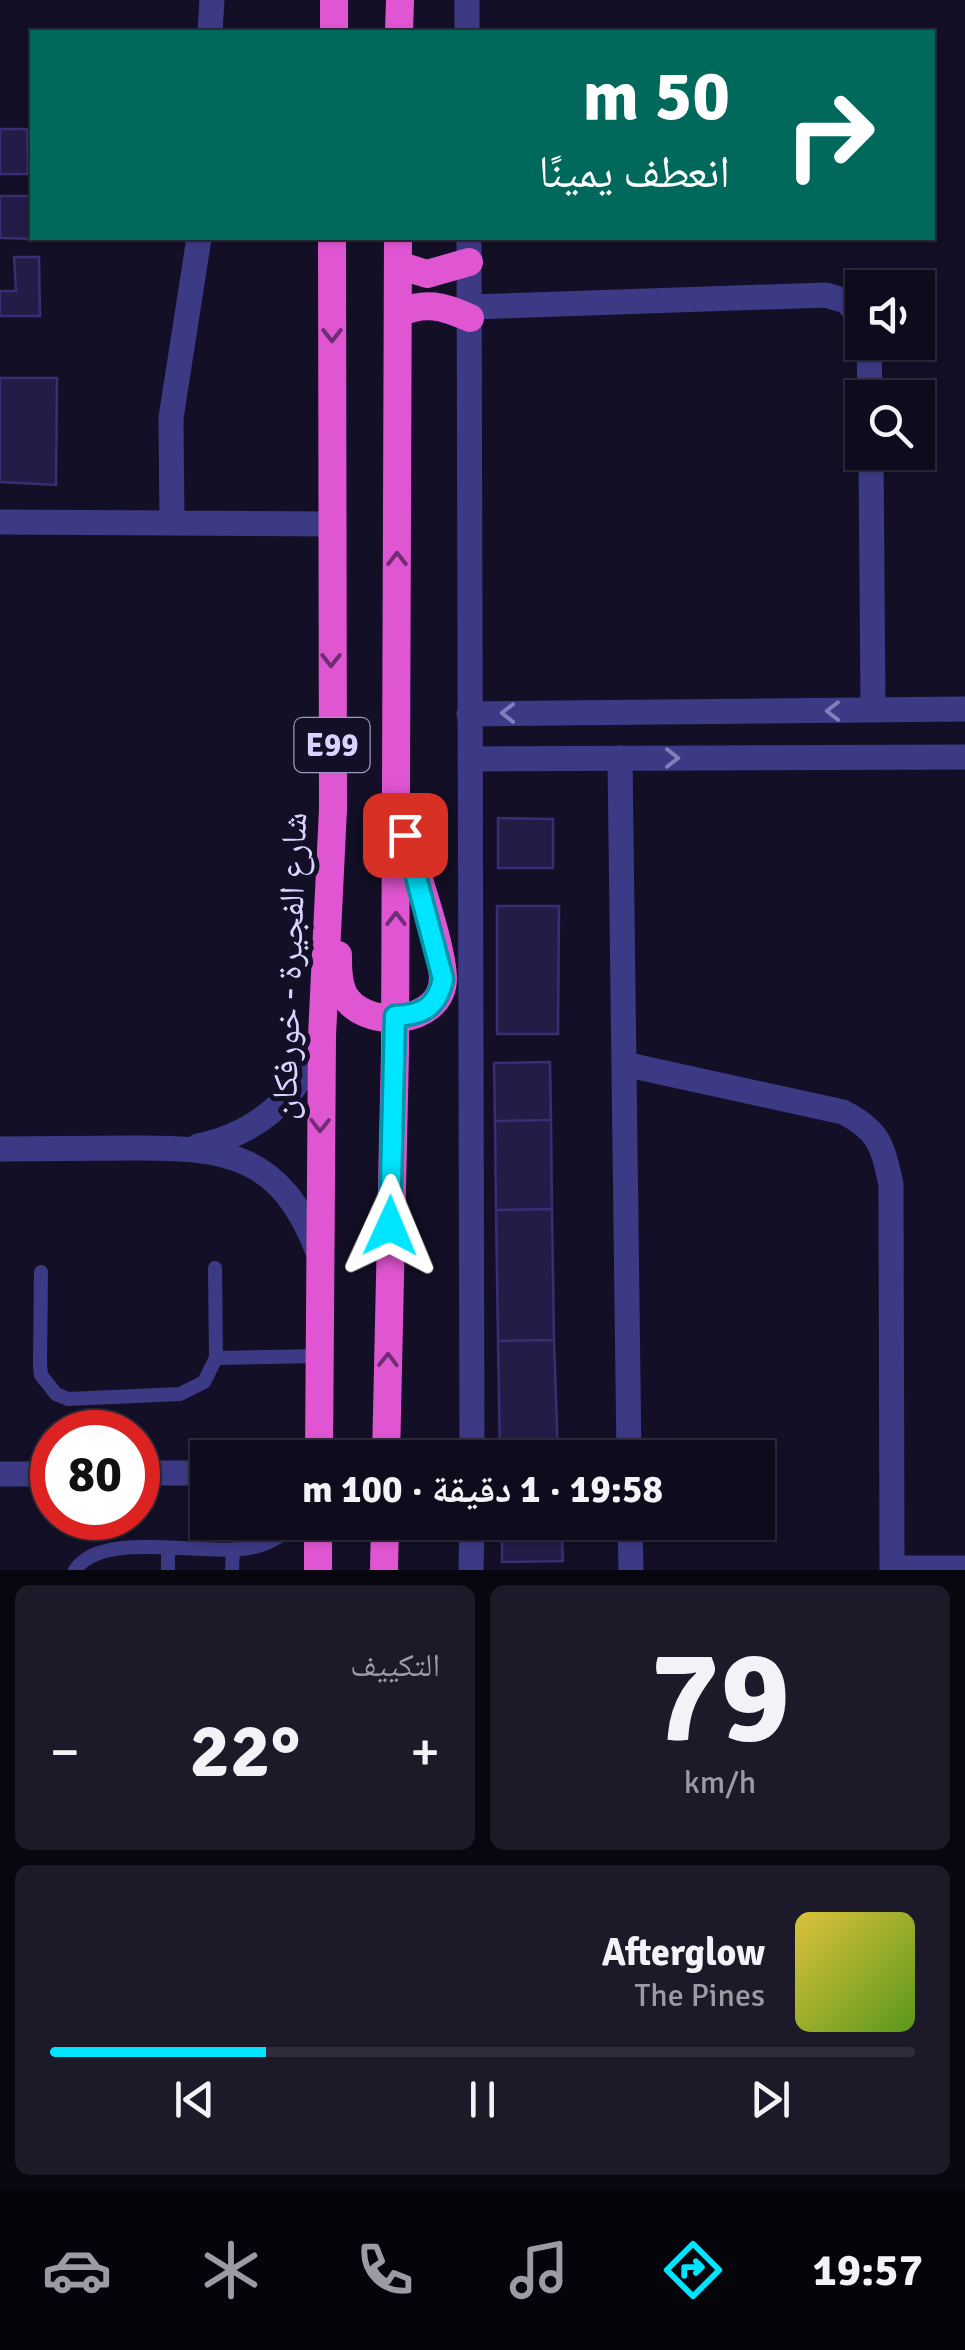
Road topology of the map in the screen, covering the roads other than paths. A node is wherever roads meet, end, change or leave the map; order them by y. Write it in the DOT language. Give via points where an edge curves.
graph roads {
  1 [pos="212,0"];
  2 [pos="334,0"];
  3 [pos="400,0"];
  4 [pos="466,0"];
  5 [pos="210,30"];
  6 [pos="334,30"];
  7 [pos="400,30"];
  8 [pos="467,30"];
  9 [pos="199,240"];
  10 [pos="332,240"];
  11 [pos="469,250"];
  12 [pos="398,251"];
  13 [pos="845,301"];
  14 [pos="470,313"];
  15 [pos="398,314"];
  16 [pos="871,470"];
  17 [pos="0,522"];
  18 [pos="172,523"];
  19 [pos="330,524"];
  20 [pos="965,709"];
  21 [pos="874,710"];
  22 [pos="469,714"];
  23 [pos="965,757"];
  24 [pos="620,758"];
  25 [pos="470,759"];
  26 [pos="396,802"];
  27 [pos="332,809"];
  28 [pos="395,1016"];
  29 [pos="322,1036"];
  30 [pos="624,1064"];
  31 [pos="194,1148"];
  32 [pos="0,1149"];
  33 [pos="318,1252"];
  34 [pos="215,1268"];
  35 [pos="42,1272"];
  36 [pos="318,1356"];
  37 [pos="216,1358"];
  38 [pos="319,1440"];
  39 [pos="386,1440"];
  40 [pos="472,1440"];
  41 [pos="630,1440"];
  42 [pos="160,1473"];
  43 [pos="190,1473"];
  44 [pos="0,1474"];
  45 [pos="30,1474"];
  46 [pos="272,1540"];
  47 [pos="318,1540"];
  48 [pos="385,1540"];
  49 [pos="472,1540"];
  50 [pos="630,1540"];
  51 [pos="168,1549"];
  52 [pos="232,1549"];
  53 [pos="965,1568"];
  54 [pos="892,1569"];
  55 [pos="75,1570"];
  56 [pos="168,1570"];
  57 [pos="232,1570"];
  58 [pos="318,1570"];
  59 [pos="384,1570"];
  60 [pos="472,1570"];
  61 [pos="631,1570"];
  1 -- 5 [label="street"];
  2 -- 6 [label="highway"];
  3 -- 7 [label="highway"];
  4 -- 8 [label="street"];
  9 -- 18 [label="street" via="171,418"];
  10 -- 19 [label="highway, شارع الفجيرة - خورفكان / E99, one-way"];
  11 -- 12 [label="highway" via="427,274"];
  11 -- 14 [label="street"];
  12 -- 15 [label="highway, E99"];
  13 -- 14 [label="street" via="826,295"];
  14 -- 15 [label="highway" via="442,305"];
  14 -- 22 [label="street"];
  26 -- 15 [label="highway, E99, one-way"];
  16 -- 21 [label="street"];
  17 -- 18 [label="street"];
  18 -- 19 [label="street"];
  19 -- 27 [label="highway, شارع الفجيرة - خورفكان / E99, one-way"];
  20 -- 21 [label="street"];
  21 -- 22 [label="street, one-way"];
  22 -- 25 [label="street"];
  24 -- 23 [label="street, one-way"];
  24 -- 25 [label="street"];
  24 -- 30 [label="street"];
  25 -- 40 [label="street"];
  28 -- 26 [label="highway, E99, one-way"];
  26 -- 28 [label="highway" via="443,979 430,1008"];
  27 -- 28 [label="highway" via="338,979 358,1010"];
  27 -- 29 [label="highway, شارع الفجيرة - خورفكان / E99"];
  39 -- 28 [label="highway, E99, one-way"];
  29 -- 31 [label="street" via="303,1076 275,1111 236,1135"];
  29 -- 33 [label="highway, شارع الفجيرة - خورفكان / E99, one-way"];
  30 -- 41 [label="street"];
  30 -- 54 [label="street" via="843,1112 869,1125 882,1147 891,1184"];
  31 -- 32 [label="street"];
  31 -- 33 [label="street" via="228,1154 273,1180 306,1220"];
  33 -- 36 [label="highway, شارع الفجيرة - خورفكان / E99"];
  34 -- 37 [label="lane"];
  35 -- 37 [label="lane" via="41,1375 56,1394 180,1394 204,1382"];
  36 -- 37 [label="lane"];
  36 -- 38 [label="highway, شارع الفجيرة - خورفكان / E99"];
  42 -- 43 [label="street"];
  44 -- 45 [label="street"];
  46 -- 52 [label="lane"];
  47 -- 58 [label="highway"];
  48 -- 59 [label="highway"];
  49 -- 60 [label="street"];
  50 -- 61 [label="street"];
  51 -- 52 [label="lane"];
  51 -- 55 [label="lane" via="94,1552"];
  51 -- 56 [label="lane"];
  52 -- 57 [label="lane"];
  53 -- 54 [label="street"];
}
